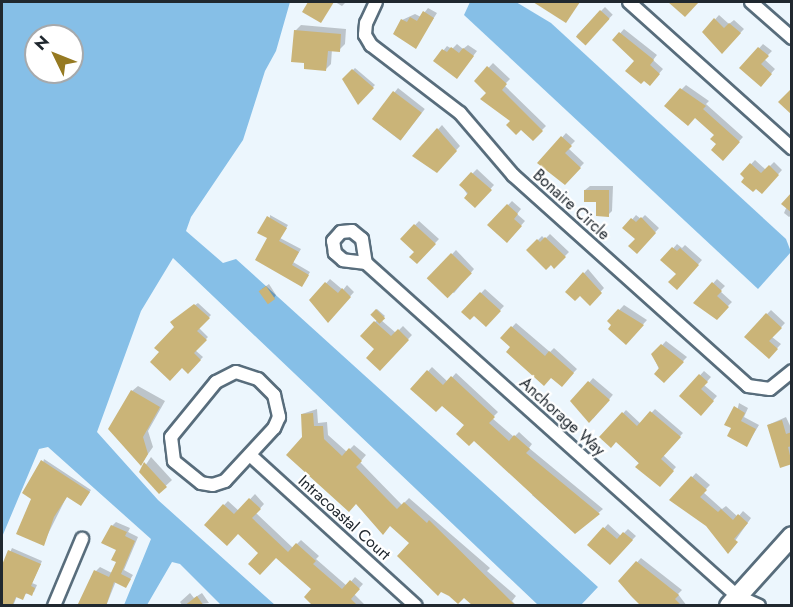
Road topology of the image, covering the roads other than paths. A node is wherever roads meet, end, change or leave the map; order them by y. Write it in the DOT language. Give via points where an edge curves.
graph roads {
  1 [pos="376,2"];
  2 [pos="629,2"];
  3 [pos="752,2"];
  4 [pos="771,2"];
  5 [pos="762,11"];
  6 [pos="792,38"];
  7 [pos="792,148"];
  8 [pos="366,263"];
  9 [pos="792,371"];
  10 [pos="250,455"];
  11 [pos="792,536"];
  12 [pos="82,539"];
  13 [pos="736,602"];
  14 [pos="54,606"];
  15 [pos="416,606"];
  16 [pos="759,606"];
  1 -- 9 [label="street, Bonaire Circle" via="366,22 365,35 371,45 460,113 513,175 731,370 759,390 780,383"];
  2 -- 7 [label="street"];
  3 -- 5 [label="street"];
  4 -- 5 [label="street"];
  5 -- 6 [label="street"];
  8 -- 13 [label="street, Anchorage Way"];
  10 -- 10 [label="street" via="274,428 279,405 258,379 236,372 216,382 176,427 170,449 174,461 191,477 213,485 225,481"];
  10 -- 15 [label="street, Intracoastal Court"];
  11 -- 13 [label="street"];
  12 -- 14 [label="street"];
  13 -- 16 [label="street, Anchorage Way"];
}
